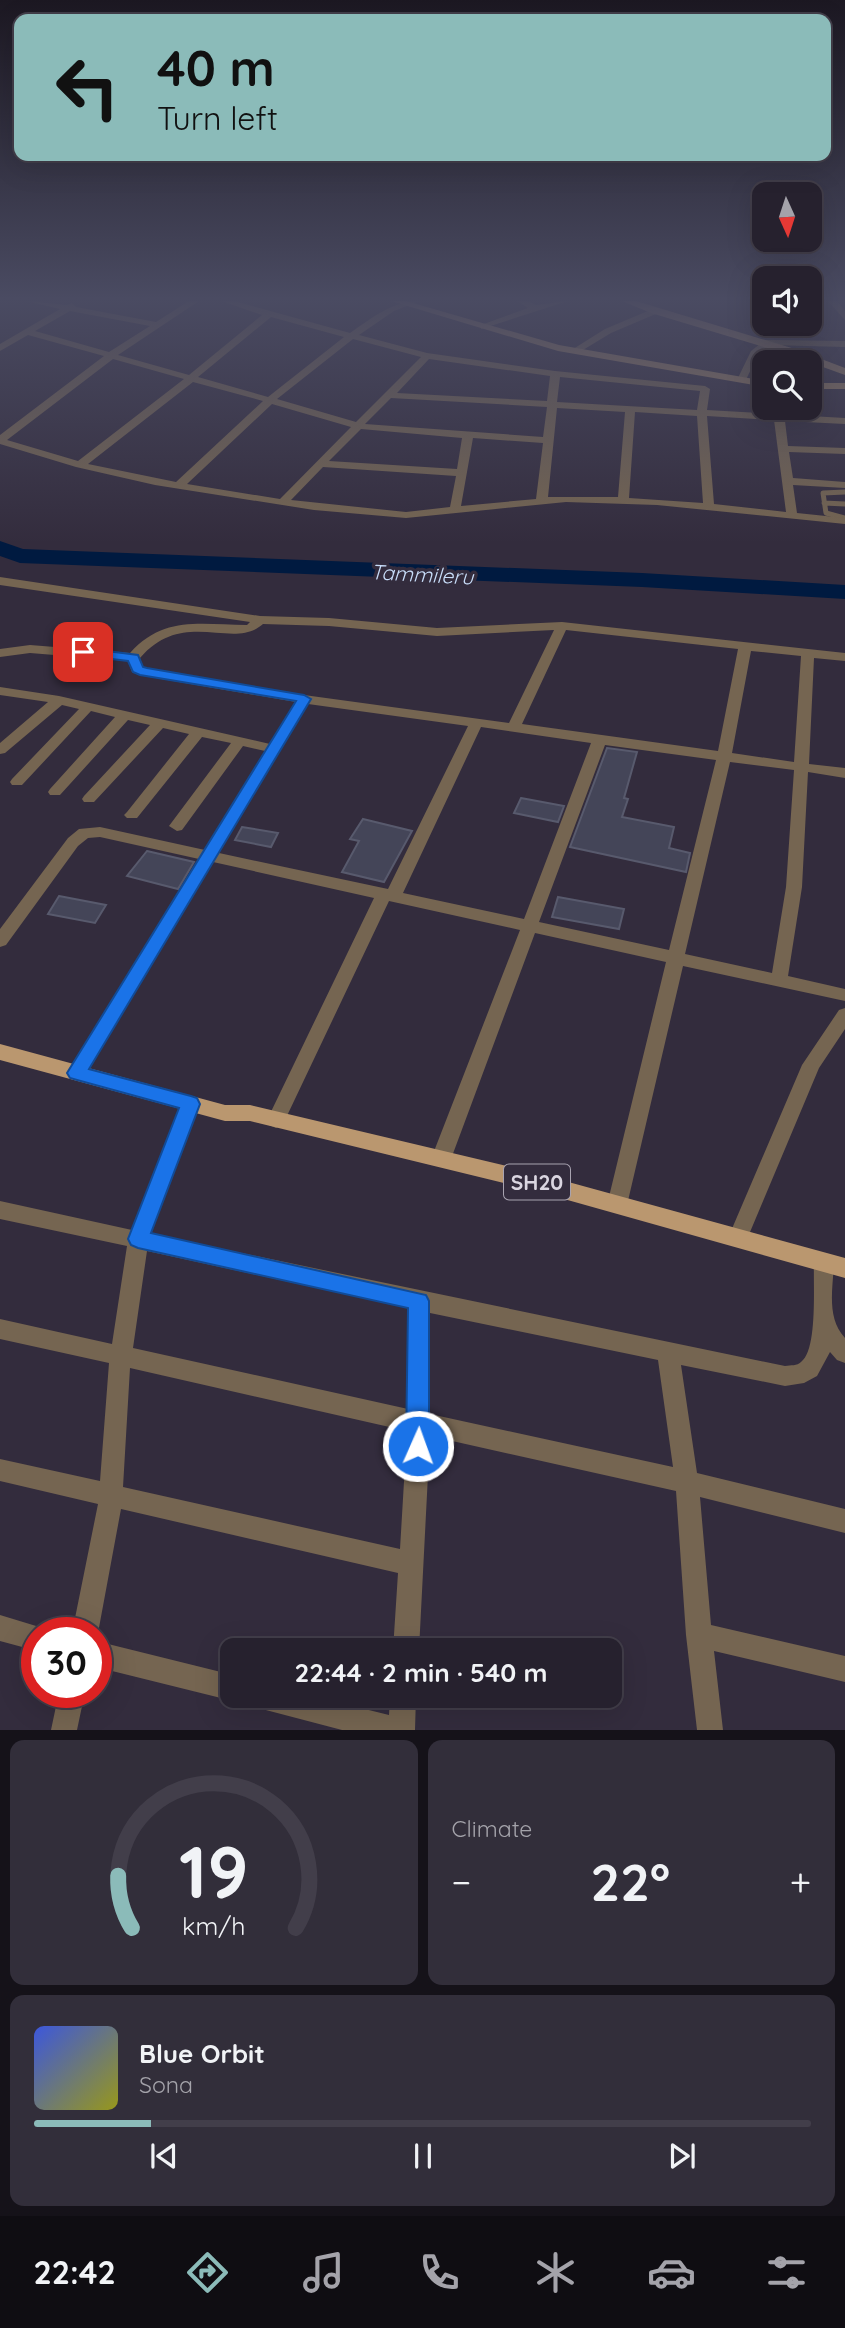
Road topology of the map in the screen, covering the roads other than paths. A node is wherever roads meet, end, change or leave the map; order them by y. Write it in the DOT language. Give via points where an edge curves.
graph roads {
  1 [pos="77,382"];
  2 [pos="186,382"];
  3 [pos="204,382"];
  4 [pos="294,382"];
  5 [pos="401,382"];
  6 [pos="554,382"];
  7 [pos="640,382"];
  8 [pos="822,386"];
  9 [pos="845,386"];
  10 [pos="387,395"];
  11 [pos="270,401"];
  12 [pos="551,405"];
  13 [pos="630,409"];
  14 [pos="702,413"];
  15 [pos="752,416"];
  16 [pos="779,420"];
  17 [pos="822,420"];
  18 [pos="845,421"];
  19 [pos="357,426"];
  20 [pos="468,436"];
  21 [pos="547,440"];
  22 [pos="0,441"];
  23 [pos="784,449"];
  24 [pos="845,451"];
  25 [pos="320,464"];
  26 [pos="80,465"];
  27 [pos="461,473"];
  28 [pos="789,481"];
  29 [pos="845,485"];
  30 [pos="178,486"];
  31 [pos="845,492"];
  32 [pos="542,499"];
  33 [pos="623,500"];
  34 [pos="283,502"];
  35 [pos="824,503"];
  36 [pos="845,505"];
  37 [pos="709,508"];
  38 [pos="455,510"];
  39 [pos="792,515"];
  40 [pos="845,520"];
  41 [pos="0,581"];
  42 [pos="261,620"];
  43 [pos="562,626"];
  44 [pos="745,646"];
  45 [pos="0,653"];
  46 [pos="808,653"];
  47 [pos="133,657"];
  48 [pos="845,657"];
  49 [pos="0,691"];
  50 [pos="304,699"];
  51 [pos="58,700"];
  52 [pos="88,707"];
  53 [pos="124,716"];
  54 [pos="476,723"];
  55 [pos="159,724"];
  56 [pos="513,728"];
  57 [pos="197,733"];
  58 [pos="600,739"];
  59 [pos="240,741"];
  60 [pos="274,749"];
  61 [pos="0,750"];
  62 [pos="724,756"];
  63 [pos="799,766"];
  64 [pos="845,773"];
  65 [pos="17,782"];
  66 [pos="55,792"];
  67 [pos="89,799"];
  68 [pos="132,815"];
  69 [pos="177,826"];
  70 [pos="209,856"];
  71 [pos="388,895"];
  72 [pos="530,926"];
  73 [pos="0,941"];
  74 [pos="676,958"];
  75 [pos="779,979"];
  76 [pos="845,995"];
  77 [pos="845,1015"];
  78 [pos="0,1052"];
  79 [pos="77,1073"];
  80 [pos="191,1104"];
  81 [pos="276,1120"];
  82 [pos="441,1159"];
  83 [pos="617,1205"];
  84 [pos="0,1210"];
  85 [pos="738,1238"];
  86 [pos="138,1239"];
  87 [pos="835,1265"];
  88 [pos="419,1301"];
  89 [pos="0,1329"];
  90 [pos="825,1332"];
  91 [pos="668,1350"];
  92 [pos="845,1353"];
  93 [pos="121,1355"];
  94 [pos="419,1423"];
  95 [pos="0,1470"];
  96 [pos="687,1482"];
  97 [pos="111,1497"];
  98 [pos="845,1521"];
  99 [pos="411,1564"];
  100 [pos="88,1617"];
  101 [pos="0,1628"];
  102 [pos="21,1634"];
  103 [pos="699,1635"];
  104 [pos="407,1638"];
  105 [pos="112,1658"];
  106 [pos="845,1669"];
  107 [pos="220,1685"];
  108 [pos="69,1708"];
  109 [pos="309,1708"];
  110 [pos="402,1708"];
  111 [pos="64,1730"];
  112 [pos="395,1730"];
  113 [pos="401,1730"];
  114 [pos="710,1730"];
  1 -- 22 [label="street"];
  2 -- 26 [label="street"];
  3 -- 11 [label="street"];
  4 -- 11 [label="street"];
  5 -- 10 [label="street"];
  6 -- 12 [label="street"];
  7 -- 14 [label="street" via="698,387 707,392"];
  8 -- 9 [label="main road"];
  10 -- 12 [label="street"];
  10 -- 19 [label="street"];
  11 -- 19 [label="street"];
  11 -- 30 [label="street"];
  12 -- 13 [label="street"];
  12 -- 21 [label="street"];
  13 -- 14 [label="street"];
  13 -- 33 [label="street"];
  14 -- 15 [label="street"];
  14 -- 37 [label="street"];
  16 -- 23 [label="street"];
  17 -- 18 [label="street"];
  19 -- 20 [label="street"];
  19 -- 25 [label="street"];
  20 -- 21 [label="street"];
  20 -- 27 [label="street"];
  21 -- 32 [label="street"];
  22 -- 26 [label="street"];
  23 -- 24 [label="street"];
  23 -- 28 [label="street"];
  25 -- 27 [label="street"];
  25 -- 34 [label="street"];
  26 -- 30 [label="street"];
  27 -- 38 [label="street"];
  28 -- 29 [label="street"];
  28 -- 39 [label="street"];
  30 -- 34 [label="street"];
  31 -- 35 [label="lane" via="824,491"];
  32 -- 33 [label="street"];
  32 -- 38 [label="street"];
  33 -- 37 [label="street"];
  34 -- 38 [label="street" via="406,515"];
  35 -- 36 [label="lane"];
  35 -- 40 [label="lane" via="828,515"];
  37 -- 39 [label="street"];
  39 -- 40 [label="street"];
  41 -- 42 [label="street"];
  42 -- 43 [label="street" via="437,632"];
  42 -- 47 [label="street" via="250,629 173,630 152,638"];
  43 -- 44 [label="street"];
  43 -- 56 [label="street"];
  44 -- 46 [label="street"];
  44 -- 62 [label="street"];
  45 -- 47 [label="street" via="30,649"];
  46 -- 48 [label="street"];
  46 -- 63 [label="street"];
  47 -- 50 [label="street" via="137,670 144,672"];
  49 -- 51 [label="street"];
  50 -- 54 [label="street"];
  50 -- 60 [label="street"];
  51 -- 52 [label="street"];
  51 -- 61 [label="street"];
  52 -- 53 [label="street"];
  52 -- 65 [label="street"];
  53 -- 55 [label="street"];
  53 -- 66 [label="street"];
  54 -- 56 [label="street"];
  54 -- 71 [label="street"];
  55 -- 57 [label="street"];
  55 -- 67 [label="street"];
  56 -- 58 [label="street"];
  57 -- 59 [label="street"];
  57 -- 68 [label="street"];
  58 -- 62 [label="street"];
  58 -- 72 [label="street"];
  59 -- 60 [label="street"];
  59 -- 69 [label="street"];
  60 -- 70 [label="street"];
  62 -- 63 [label="street"];
  62 -- 74 [label="street"];
  63 -- 64 [label="street"];
  63 -- 75 [label="street" via="794,887"];
  70 -- 71 [label="street"];
  70 -- 73 [label="street" via="100,832 85,833"];
  70 -- 79 [label="street"];
  71 -- 72 [label="street"];
  71 -- 81 [label="street"];
  72 -- 74 [label="street"];
  72 -- 82 [label="street"];
  74 -- 75 [label="street"];
  74 -- 83 [label="street"];
  75 -- 76 [label="street"];
  77 -- 85 [label="street" via="811,1065"];
  78 -- 79 [label="main road, SH20"];
  79 -- 80 [label="main road, SH20"];
  80 -- 81 [label="main road, SH20"];
  80 -- 86 [label="street"];
  81 -- 82 [label="main road, SH20"];
  82 -- 83 [label="main road, SH20"];
  83 -- 85 [label="main road, SH20"];
  84 -- 86 [label="street"];
  85 -- 87 [label="main road, SH20"];
  86 -- 88 [label="street"];
  86 -- 93 [label="street"];
  87 -- 90 [label="street" via="822,1312"];
  88 -- 91 [label="street"];
  88 -- 94 [label="street"];
  89 -- 93 [label="street"];
  90 -- 91 [label="street" via="812,1368 803,1376"];
  90 -- 92 [label="street"];
  91 -- 96 [label="street"];
  93 -- 94 [label="street"];
  93 -- 97 [label="street"];
  94 -- 96 [label="street"];
  94 -- 99 [label="street"];
  95 -- 97 [label="street"];
  96 -- 98 [label="street"];
  96 -- 103 [label="street"];
  97 -- 99 [label="street"];
  97 -- 100 [label="street"];
  99 -- 104 [label="street"];
  101 -- 102 [label="street"];
  103 -- 106 [label="street"];
  103 -- 114 [label="street"];
  105 -- 107 [label="street"];
  108 -- 111 [label="street"];
  109 -- 112 [label="street"];
  110 -- 113 [label="street"];
}
